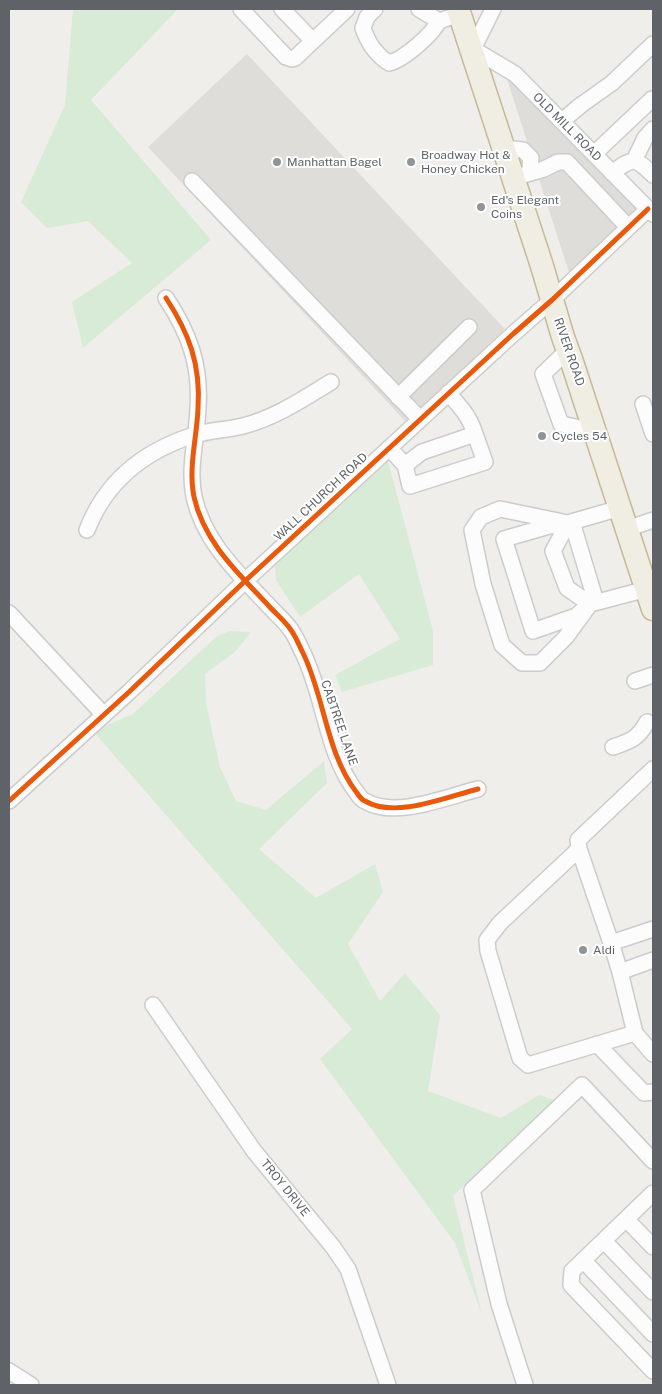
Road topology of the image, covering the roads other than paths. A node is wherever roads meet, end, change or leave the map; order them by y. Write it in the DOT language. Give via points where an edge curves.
graph roads {
  1 [pos="242,9"];
  2 [pos="282,9"];
  3 [pos="347,9"];
  4 [pos="374,9"];
  5 [pos="419,9"];
  6 [pos="493,9"];
  7 [pos="459,11"];
  8 [pos="438,21"];
  9 [pos="313,42"];
  10 [pos="653,44"];
  11 [pos="473,49"];
  12 [pos="652,99"];
  13 [pos="562,121"];
  14 [pos="653,129"];
  15 [pos="594,154"];
  16 [pos="634,161"];
  17 [pos="612,173"];
  18 [pos="523,175"];
  19 [pos="653,176"];
  20 [pos="192,181"];
  21 [pos="651,212"];
  22 [pos="628,227"];
  23 [pos="166,298"];
  24 [pos="552,300"];
  25 [pos="470,328"];
  26 [pos="568,350"];
  27 [pos="331,382"];
  28 [pos="448,393"];
  29 [pos="398,396"];
  30 [pos="643,404"];
  31 [pos="420,419"];
  32 [pos="595,431"];
  33 [pos="475,434"];
  34 [pos="653,434"];
  35 [pos="195,435"];
  36 [pos="389,448"];
  37 [pos="405,465"];
  38 [pos="620,508"];
  39 [pos="653,520"];
  40 [pos="570,523"];
  41 [pos="627,529"];
  42 [pos="86,530"];
  43 [pos="245,581"];
  44 [pos="650,599"];
  45 [pos="593,603"];
  46 [pos="9,613"];
  47 [pos="653,675"];
  48 [pos="635,681"];
  49 [pos="104,715"];
  50 [pos="647,722"];
  51 [pos="613,747"];
  52 [pos="653,769"];
  53 [pos="478,789"];
  54 [pos="9,801"];
  55 [pos="579,850"];
  56 [pos="653,930"];
  57 [pos="611,943"];
  58 [pos="652,964"];
  59 [pos="620,972"];
  60 [pos="153,1006"];
  61 [pos="635,1033"];
  62 [pos="597,1044"];
  63 [pos="653,1054"];
  64 [pos="653,1092"];
  65 [pos="653,1160"];
  66 [pos="651,1199"];
  67 [pos="626,1219"];
  68 [pos="604,1241"];
  69 [pos="653,1247"];
  70 [pos="583,1260"];
  71 [pos="653,1292"];
  72 [pos="653,1334"];
  73 [pos="9,1371"];
  74 [pos="653,1371"];
  75 [pos="31,1385"];
  76 [pos="388,1385"];
  77 [pos="526,1385"];
  1 -- 9 [label="street" via="286,57 295,58"];
  2 -- 9 [label="street"];
  3 -- 9 [label="street"];
  4 -- 8 [label="street" via="363,28 378,57 388,63 398,61 432,33"];
  5 -- 8 [label="street"];
  6 -- 11 [label="street"];
  7 -- 8 [label="street"];
  7 -- 11 [label="highway, RIVER ROAD"];
  10 -- 13 [label="street" via="612,83"];
  11 -- 13 [label="street, OLD MILL ROAD" via="515,74"];
  11 -- 18 [label="highway, RIVER ROAD" via="503,148"];
  12 -- 15 [label="street"];
  13 -- 15 [label="street, OLD MILL ROAD"];
  14 -- 16 [label="street"];
  15 -- 17 [label="street, OLD MILL ROAD"];
  16 -- 17 [label="street" via="623,164"];
  16 -- 19 [label="street" via="641,162"];
  17 -- 21 [label="street, OLD MILL ROAD"];
  18 -- 22 [label="street" via="558,162 567,162"];
  18 -- 24 [label="highway, RIVER ROAD"];
  20 -- 29 [label="street"];
  21 -- 22 [label="street, WALL CHURCH ROAD"];
  22 -- 24 [label="street, WALL CHURCH ROAD"];
  23 -- 35 [label="street, CABTREE LANE" via="186,333 196,363 198,407"];
  24 -- 26 [label="highway, RIVER ROAD"];
  24 -- 28 [label="street, WALL CHURCH ROAD"];
  25 -- 29 [label="street"];
  26 -- 32 [label="highway, RIVER ROAD"];
  26 -- 32 [label="street" via="543,374 560,424"];
  27 -- 35 [label="street" via="288,408 262,419"];
  28 -- 31 [label="street, WALL CHURCH ROAD"];
  28 -- 33 [label="street" via="465,411"];
  29 -- 31 [label="street"];
  30 -- 34 [label="street"];
  31 -- 36 [label="street, WALL CHURCH ROAD"];
  32 -- 38 [label="highway, RIVER ROAD"];
  33 -- 37 [label="street" via="422,452"];
  33 -- 37 [label="street" via="484,462 410,486"];
  35 -- 42 [label="street" via="138,462 113,486 93,513"];
  35 -- 43 [label="street, CABTREE LANE" via="191,478 200,516 216,546"];
  36 -- 37 [label="street"];
  36 -- 43 [label="street, WALL CHURCH ROAD"];
  38 -- 40 [label="street"];
  38 -- 41 [label="highway, RIVER ROAD"];
  39 -- 41 [label="street"];
  40 -- 45 [label="street"];
  40 -- 45 [label="street" via="553,551 567,588"];
  40 -- 45 [label="street" via="504,539 533,631 576,616"];
  40 -- 45 [label="street" via="500,509 481,517 472,530 483,584 502,645 522,663 540,663"];
  41 -- 44 [label="highway, RIVER ROAD"];
  43 -- 49 [label="street, WALL CHURCH ROAD"];
  43 -- 53 [label="street, CABTREE LANE" via="290,629 299,644 340,765 363,801 385,809 409,807"];
  44 -- 45 [label="street"];
  46 -- 49 [label="street"];
  47 -- 48 [label="street"];
  49 -- 54 [label="street, WALL CHURCH ROAD"];
  50 -- 51 [label="street" via="634,739"];
  52 -- 55 [label="street" via="578,840"];
  55 -- 57 [label="street"];
  55 -- 62 [label="street" via="500,923 487,940 488,951 520,1058 528,1065"];
  56 -- 57 [label="street"];
  57 -- 59 [label="street"];
  58 -- 59 [label="street"];
  59 -- 61 [label="street"];
  60 -- 76 [label="street, TROY DRIVE" via="254,1151 348,1269"];
  61 -- 62 [label="street"];
  61 -- 63 [label="street"];
  62 -- 64 [label="street" via="644,1093"];
  65 -- 77 [label="street" via="582,1084 472,1190 499,1304"];
  66 -- 67 [label="street"];
  67 -- 68 [label="street"];
  67 -- 69 [label="street"];
  68 -- 70 [label="street"];
  68 -- 71 [label="street"];
  70 -- 72 [label="street"];
  70 -- 74 [label="street" via="572,1272 571,1285"];
  73 -- 75 [label="street"];
}
